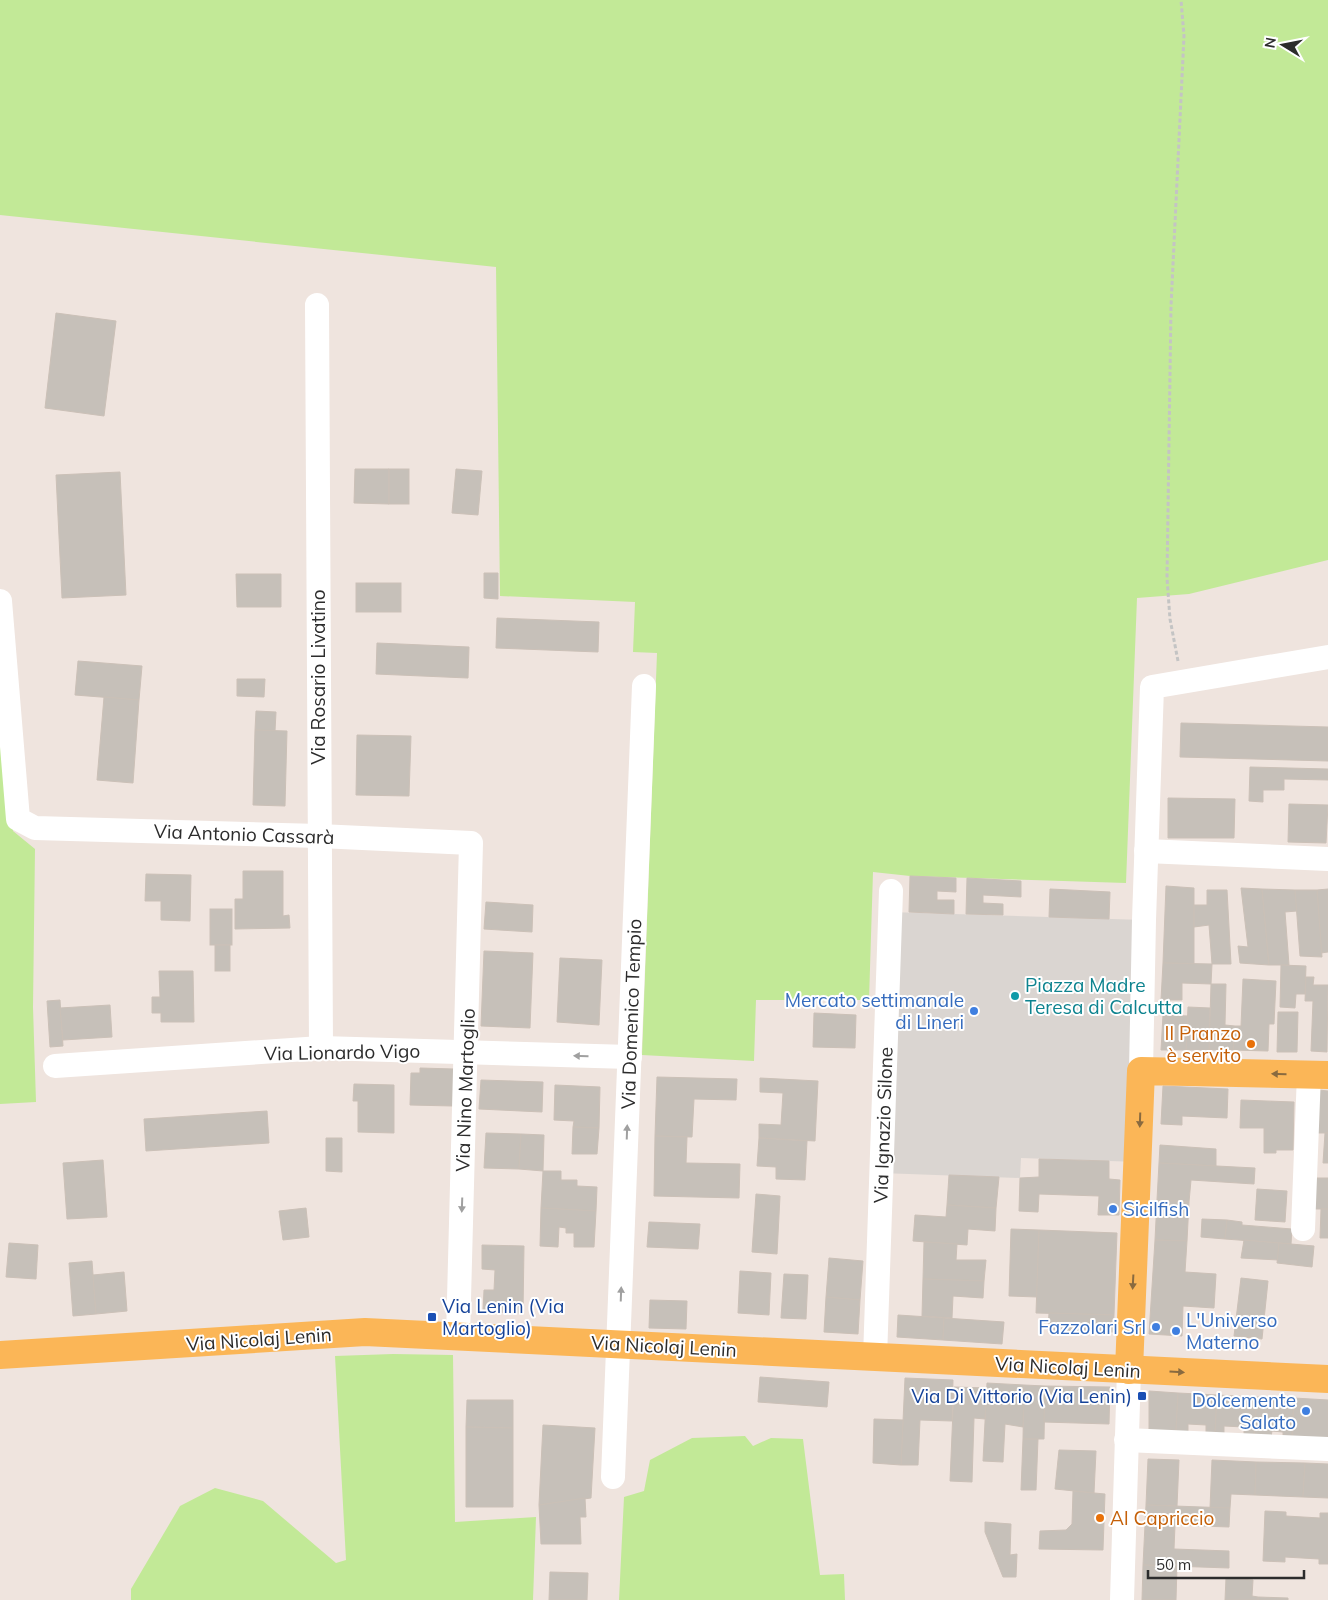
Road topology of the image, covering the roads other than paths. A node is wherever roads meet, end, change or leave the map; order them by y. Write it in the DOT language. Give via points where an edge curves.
graph roads {
  1 [pos="317,305"];
  2 [pos="0,602"];
  3 [pos="1328,657"];
  4 [pos="644,686"];
  5 [pos="318,836"];
  6 [pos="471,843"];
  7 [pos="1146,851"];
  8 [pos="1328,859"];
  9 [pos="891,891"];
  10 [pos="321,1048"];
  11 [pos="467,1052"];
  12 [pos="630,1058"];
  13 [pos="55,1066"];
  14 [pos="1141,1071"];
  15 [pos="1318,1074"];
  16 [pos="1303,1229"];
  17 [pos="458,1337"];
  18 [pos="619,1343"];
  19 [pos="0,1355"];
  20 [pos="874,1358"];
  21 [pos="1129,1370"];
  22 [pos="1328,1379"];
  23 [pos="1126,1440"];
  24 [pos="1328,1449"];
  25 [pos="614,1477"];
  26 [pos="1122,1600"];
  1 -- 5 [label="street, Via Rosario Livatino"];
  2 -- 5 [label="street, Via Antonio Cassarà" via="18,819 35,828"];
  3 -- 7 [label="street" via="1152,687"];
  4 -- 12 [label="street, Via Domenico Tempio"];
  5 -- 6 [label="street, Via Antonio Cassarà"];
  5 -- 10 [label="street, Via Rosario Livatino"];
  6 -- 11 [label="street, Via Nino Martoglio"];
  7 -- 8 [label="street"];
  7 -- 14 [label="street"];
  9 -- 20 [label="street, Via Ignazio Silone"];
  10 -- 11 [label="street, Via Lionardo Vigo"];
  10 -- 13 [label="street, Via Lionardo Vigo"];
  12 -- 11 [label="street, Via Lionardo Vigo, one-way"];
  11 -- 17 [label="street, Via Nino Martoglio, one-way"];
  18 -- 12 [label="street, Via Domenico Tempio, one-way"];
  15 -- 14 [label="main road, one-way"];
  14 -- 21 [label="main road, one-way"];
  15 -- 16 [label="street"];
  17 -- 18 [label="main road, Via Nicolaj Lenin"];
  17 -- 19 [label="main road, Via Nicolaj Lenin" via="365,1332"];
  18 -- 20 [label="main road, Via Nicolaj Lenin"];
  18 -- 25 [label="street, Via Domenico Tempio"];
  20 -- 21 [label="main road, Via Nicolaj Lenin"];
  21 -- 22 [label="main road, Via Nicolaj Lenin, one-way"];
  21 -- 23 [label="street"];
  23 -- 24 [label="street"];
  23 -- 26 [label="street"];
}
